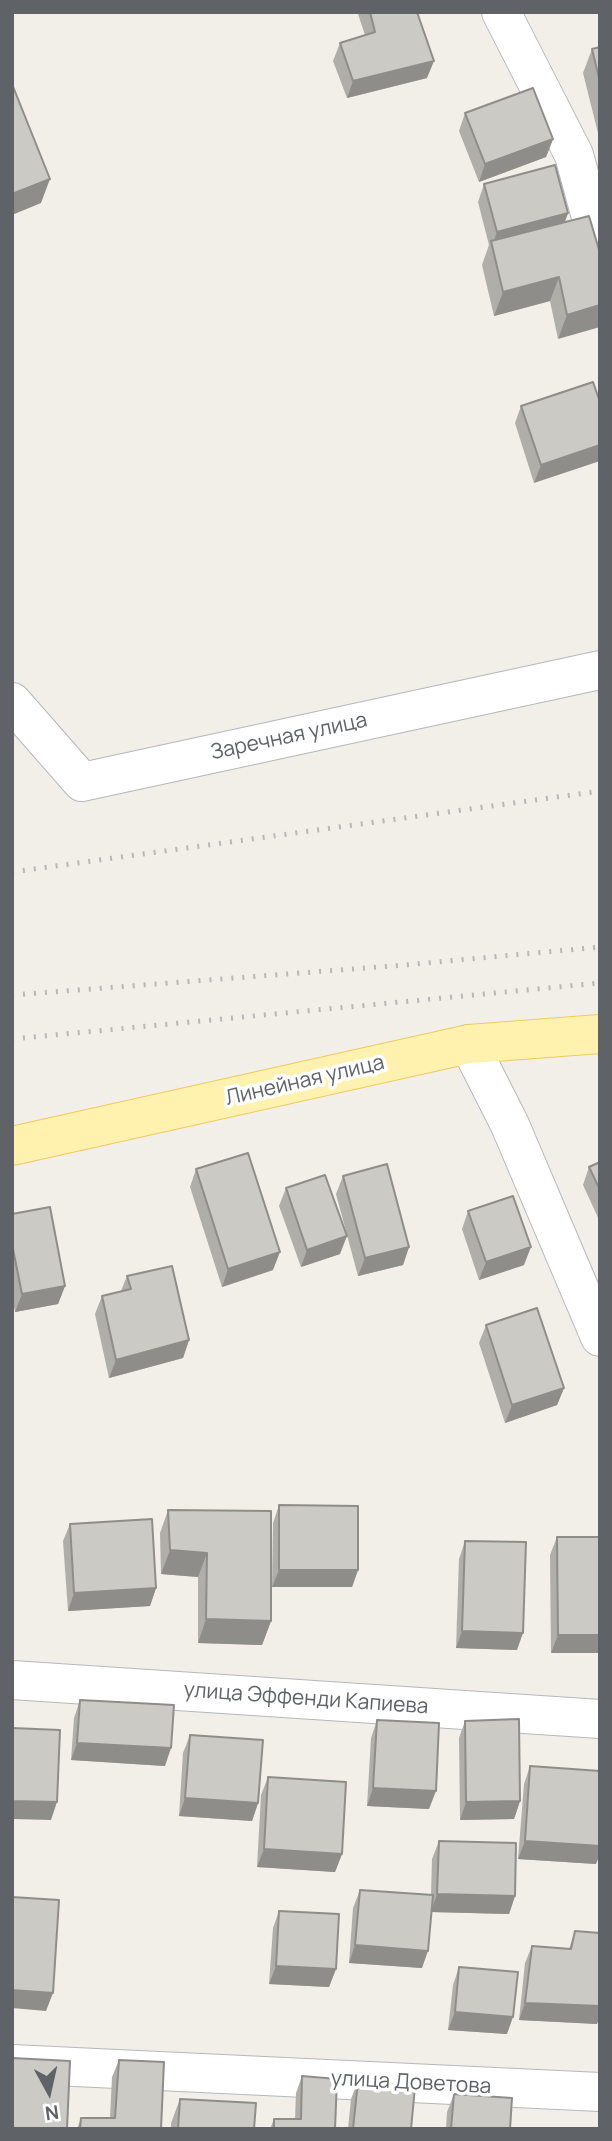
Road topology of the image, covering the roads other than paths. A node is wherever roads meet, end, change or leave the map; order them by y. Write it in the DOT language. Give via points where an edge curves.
graph roads {
  1 [pos="501,12"];
  2 [pos="600,250"];
  3 [pos="600,670"];
  4 [pos="12,702"];
  5 [pos="600,1034"];
  6 [pos="469,1044"];
  7 [pos="12,1146"];
  8 [pos="600,1337"];
  9 [pos="12,1680"];
  10 [pos="600,1719"];
  11 [pos="12,2064"];
  12 [pos="600,2092"];
  1 -- 2 [label="street" via="574,155"];
  3 -- 4 [label="street, Заречная улица" via="82,782"];
  5 -- 6 [label="main road, Линейная улица"];
  6 -- 7 [label="main road, Линейная улица"];
  6 -- 8 [label="street" via="510,1125"];
  9 -- 10 [label="street, улица Эффенди Капиева"];
  11 -- 12 [label="street, улица Доветова"];
}
